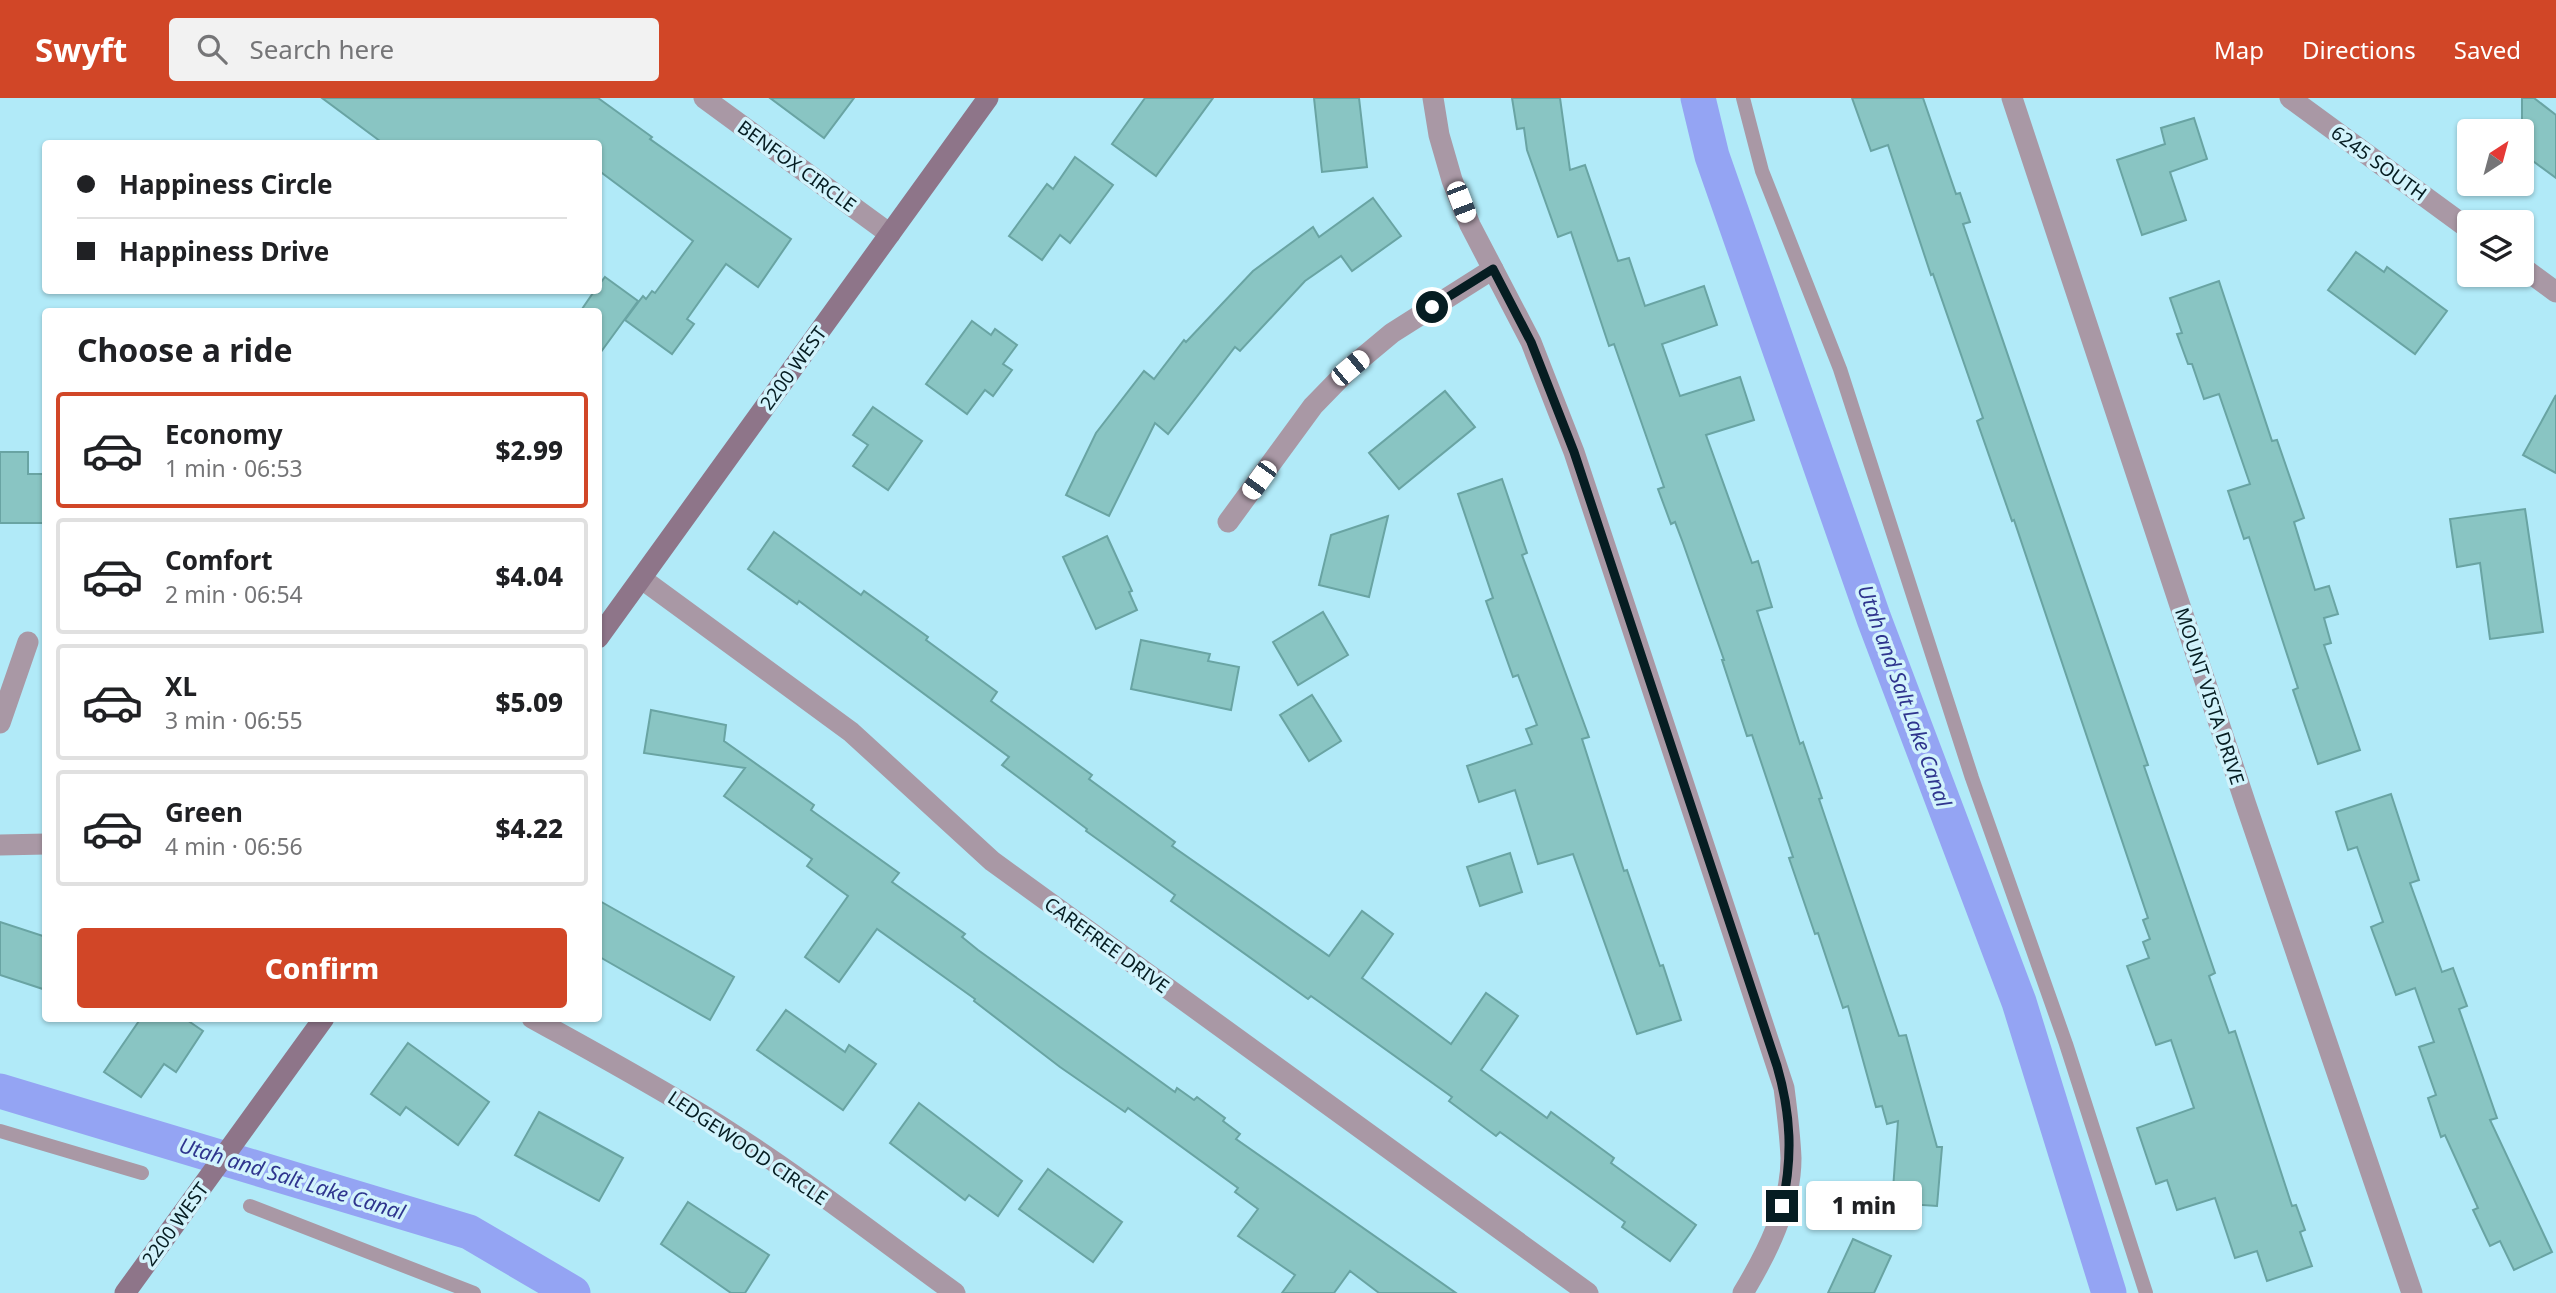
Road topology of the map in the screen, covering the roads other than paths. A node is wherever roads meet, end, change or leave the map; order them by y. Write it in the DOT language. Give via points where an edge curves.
graph roads {
  1 [pos="704,98"];
  2 [pos="988,98"];
  3 [pos="1433,98"];
  4 [pos="1743,98"];
  5 [pos="2012,98"];
  6 [pos="2290,98"];
  7 [pos="2457,220"];
  8 [pos="890,234"];
  9 [pos="1493,269"];
  10 [pos="2534,276"];
  11 [pos="2556,292"];
  12 [pos="1228,522"];
  13 [pos="642,579"];
  14 [pos="602,633"];
  15 [pos="28,642"];
  16 [pos="0,723"];
  17 [pos="42,844"];
  18 [pos="0,845"];
  19 [pos="321,1022"];
  20 [pos="539,1022"];
  21 [pos="0,1131"];
  22 [pos="142,1173"];
  23 [pos="250,1206"];
  24 [pos="125,1293"];
  25 [pos="474,1293"];
  26 [pos="955,1293"];
  27 [pos="1588,1293"];
  28 [pos="1743,1293"];
  29 [pos="2147,1293"];
  30 [pos="2412,1293"];
  1 -- 8 [label="street, BENFOX CIRCLE"];
  2 -- 8 [label="street, 2200 WEST"];
  3 -- 9 [label="street" via="1452,180"];
  4 -- 29 [label="lane" via="1762,171 1840,369 1972,778"];
  5 -- 30 [label="street, MOUNT VISTA DRIVE"];
  6 -- 7 [label="street, 6245 SOUTH"];
  8 -- 13 [label="street, 2200 WEST"];
  9 -- 12 [label="street" via="1392,333 1350,368 1313,406"];
  9 -- 28 [label="street" via="1531,342 1574,452 1784,1088 1791,1161 1786,1190 1766,1254"];
  10 -- 11 [label="street"];
  13 -- 14 [label="street, 2200 WEST"];
  13 -- 27 [label="street, CAREFREE DRIVE" via="825,711 992,861"];
  15 -- 16 [label="street"];
  17 -- 18 [label="street"];
  19 -- 24 [label="street, 2200 WEST"];
  20 -- 26 [label="street, LEDGEWOOD CIRCLE" via="727,1131"];
  21 -- 22 [label="lane"];
  23 -- 25 [label="lane"];
}
